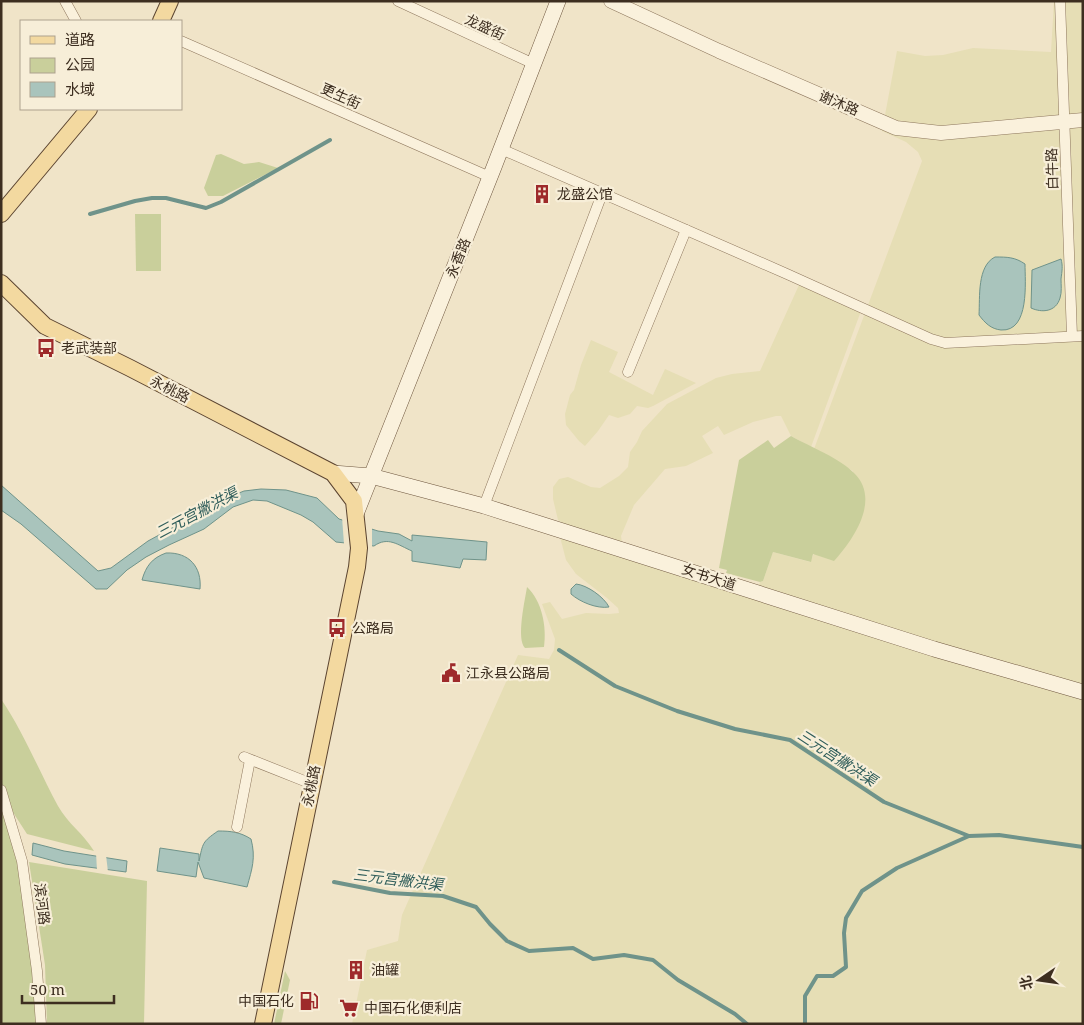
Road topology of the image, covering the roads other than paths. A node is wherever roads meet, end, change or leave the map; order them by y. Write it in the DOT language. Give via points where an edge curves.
graph roads {
  1 [pos="65,1"];
  2 [pos="170,1"];
  3 [pos="398,1"];
  4 [pos="558,1"];
  5 [pos="611,1"];
  6 [pos="1060,1"];
  7 [pos="75,20"];
  8 [pos="161,20"];
  9 [pos="182,41"];
  10 [pos="534,64"];
  11 [pos="88,110"];
  12 [pos="1083,120"];
  13 [pos="1064,122"];
  14 [pos="501,150"];
  15 [pos="490,177"];
  16 [pos="602,194"];
  17 [pos="1,214"];
  18 [pos="686,230"];
  19 [pos="1,283"];
  20 [pos="1077,336"];
  21 [pos="628,372"];
  22 [pos="332,473"];
  23 [pos="371,476"];
  24 [pos="484,506"];
  25 [pos="356,514"];
  26 [pos="1083,692"];
  27 [pos="312,784"];
  28 [pos="1,790"];
  29 [pos="237,827"];
  30 [pos="41,1024"];
  31 [pos="263,1024"];
  1 -- 7 [label="street"];
  2 -- 8 [label="main road"];
  3 -- 10 [label="street, 龙盛街"];
  4 -- 10 [label="main road, 永香路"];
  5 -- 13 [label="street, 谢沐路" via="896,128 940,132"];
  6 -- 13 [label="street, 白牛路"];
  9 -- 15 [label="street, 更生街"];
  10 -- 14 [label="main road, 永香路"];
  11 -- 17 [label="main road"];
  12 -- 13 [label="street, 谢沐路"];
  13 -- 20 [label="street, 白牛路"];
  14 -- 15 [label="main road, 永香路"];
  14 -- 16 [label="street"];
  15 -- 23 [label="main road, 永香路"];
  16 -- 18 [label="street"];
  16 -- 24 [label="street"];
  18 -- 20 [label="street" via="944,343"];
  18 -- 21 [label="street"];
  19 -- 22 [label="main road, 永桃路" via="45,326"];
  22 -- 23 [label="main road, 女书大道"];
  22 -- 25 [label="main road, 永桃路" via="354,501"];
  23 -- 24 [label="main road, 女书大道"];
  23 -- 25 [label="main road, 永香路"];
  24 -- 26 [label="main road, 女书大道" via="934,649"];
  25 -- 27 [label="main road, 永桃路" via="357,567"];
  27 -- 29 [label="street" via="247,758"];
  27 -- 31 [label="main road, 永桃路"];
  28 -- 30 [label="street, 滨河路" via="22,860"];
}
